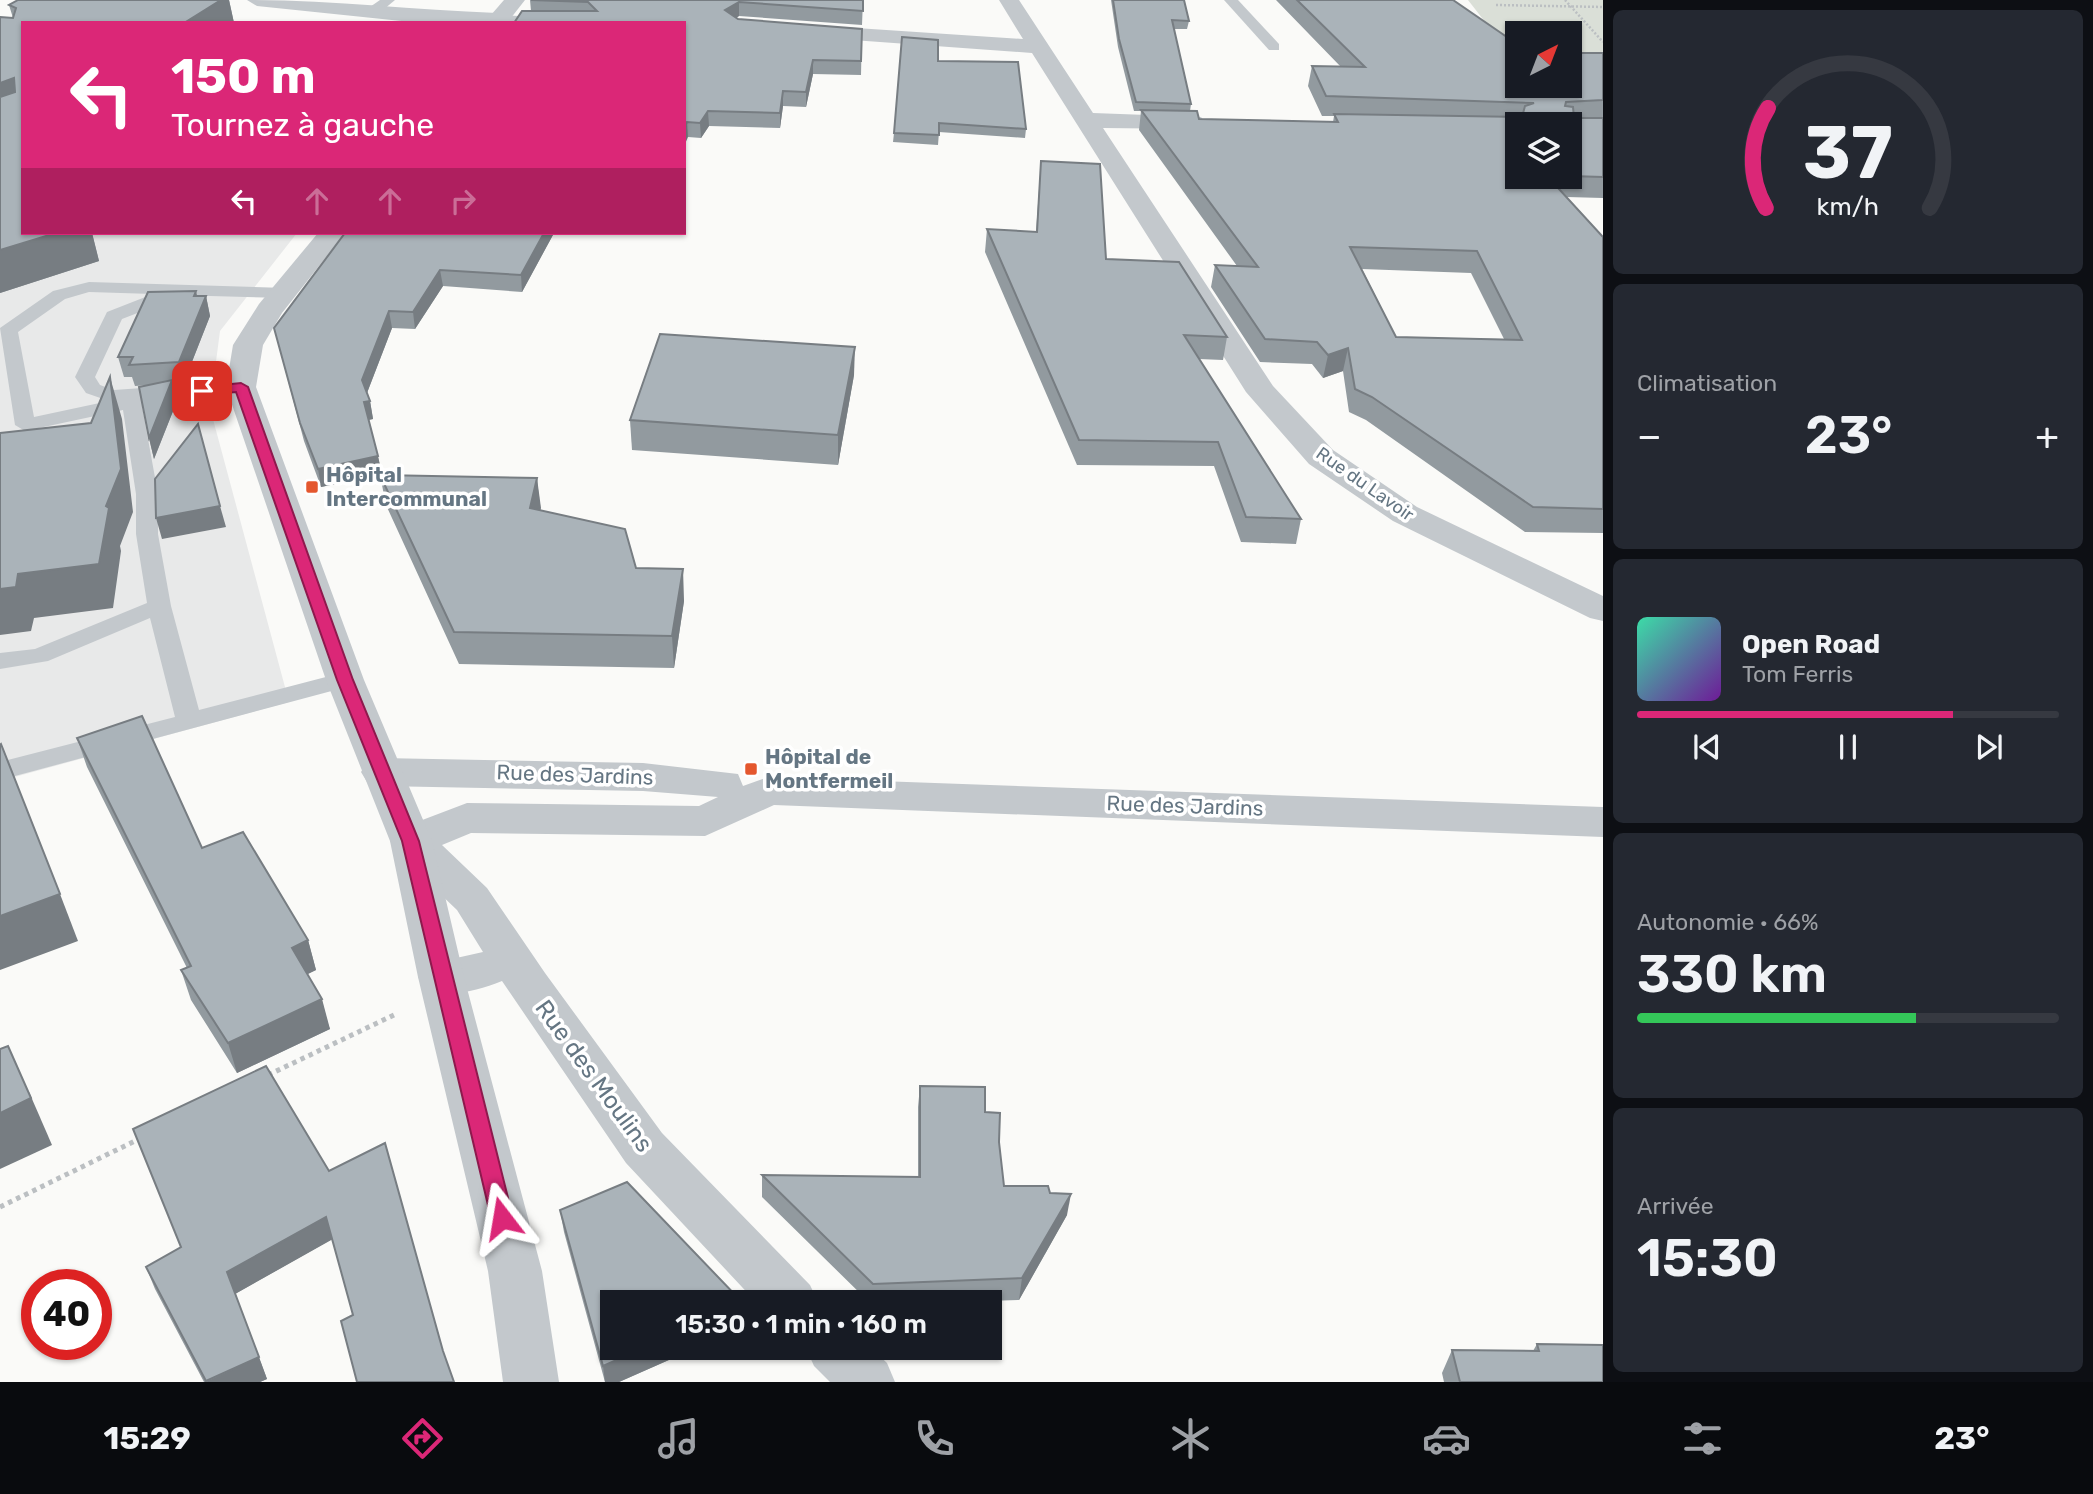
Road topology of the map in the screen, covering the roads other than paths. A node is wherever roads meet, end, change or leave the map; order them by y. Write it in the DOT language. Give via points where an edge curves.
graph roads {
  1 [pos="257,0"];
  2 [pos="515,0"];
  3 [pos="1009,0"];
  4 [pos="1231,0"];
  5 [pos="380,6"];
  6 [pos="496,21"];
  7 [pos="794,29"];
  8 [pos="1039,47"];
  9 [pos="1274,47"];
  10 [pos="1086,120"];
  11 [pos="1221,122"];
  12 [pos="330,235"];
  13 [pos="182,290"];
  14 [pos="285,293"];
  15 [pos="241,387"];
  16 [pos="175,393"];
  17 [pos="132,403"];
  18 [pos="25,425"];
  19 [pos="8,439"];
  20 [pos="159,606"];
  21 [pos="1603,610"];
  22 [pos="0,661"];
  23 [pos="345,680"];
  24 [pos="189,721"];
  25 [pos="0,771"];
  26 [pos="381,772"];
  27 [pos="724,784"];
  28 [pos="768,791"];
  29 [pos="1603,822"];
  30 [pos="411,841"];
  31 [pos="511,959"];
  32 [pos="445,992"];
  33 [pos="780,1290"];
  34 [pos="846,1360"];
  35 [pos="531,1382"];
  36 [pos="867,1382"];
  1 -- 5 [label="street"];
  2 -- 6 [label="street"];
  3 -- 8 [label="street, Rue du Lavoir"];
  4 -- 9 [label="lane"];
  5 -- 6 [label="street"];
  7 -- 8 [label="street"];
  8 -- 10 [label="street, Rue du Lavoir"];
  10 -- 11 [label="street"];
  10 -- 21 [label="street, Rue du Lavoir" via="1261,392 1321,457 1405,514"];
  12 -- 14 [label="street"];
  13 -- 14 [label="lane"];
  13 -- 16 [label="lane" via="114,316 85,377 93,389 111,396"];
  13 -- 18 [label="lane" via="89,287 59,295 8,330"];
  14 -- 15 [label="street" via="248,345"];
  15 -- 16 [label="lane"];
  15 -- 23 [label="street"];
  16 -- 17 [label="lane"];
  17 -- 18 [label="lane"];
  17 -- 20 [label="lane"];
  18 -- 19 [label="lane"];
  20 -- 22 [label="lane" via="40,656"];
  20 -- 24 [label="lane"];
  23 -- 24 [label="lane"];
  23 -- 26 [label="street"];
  24 -- 25 [label="lane"];
  26 -- 27 [label="street, Rue des Jardins" via="654,777"];
  26 -- 30 [label="street"];
  27 -- 28 [label="lane, Rue des Jardins"];
  28 -- 29 [label="street, Rue des Jardins"];
  28 -- 30 [label="street, Rue des Jardins" via="705,821 467,818"];
  30 -- 31 [label="street, Rue des Moulins" via="472,899"];
  30 -- 32 [label="street"];
  31 -- 32 [label="street" via="475,973"];
  31 -- 33 [label="street, Rue des Moulins" via="644,1148"];
  32 -- 35 [label="street" via="515,1271"];
  34 -- 36 [label="street"];
}
